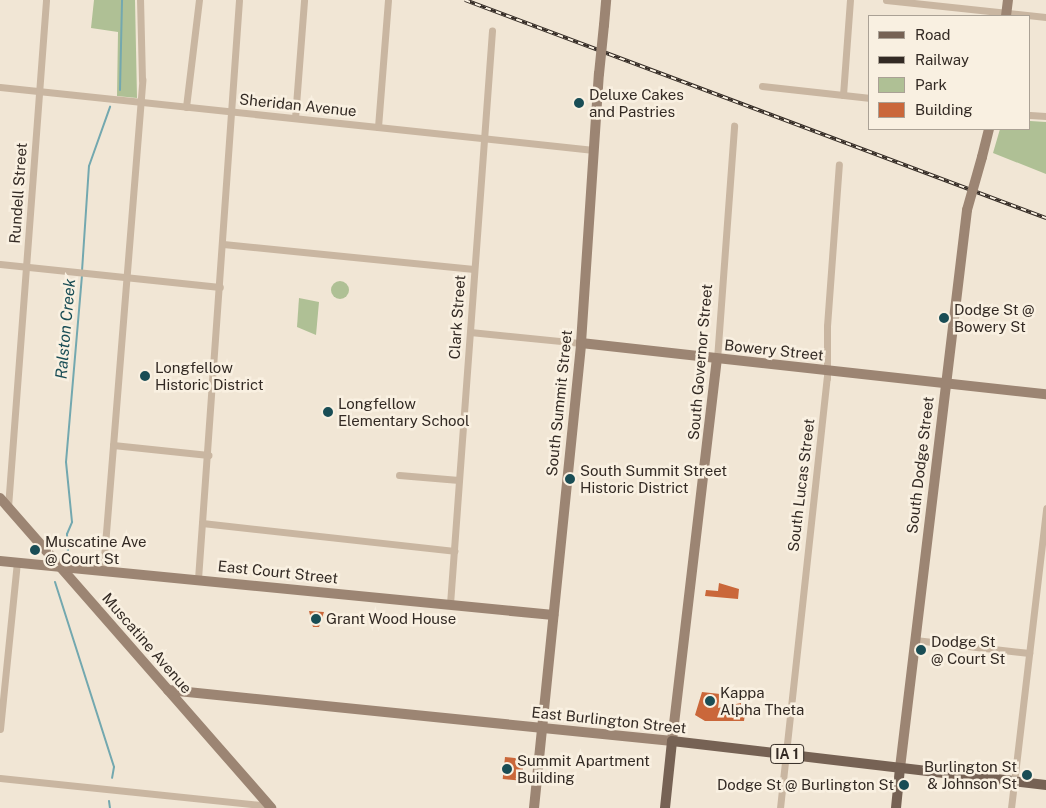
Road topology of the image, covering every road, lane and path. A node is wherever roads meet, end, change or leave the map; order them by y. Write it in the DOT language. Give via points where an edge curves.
graph roads {
  1 [pos="46,0"];
  2 [pos="140,0"];
  3 [pos="199,0"];
  4 [pos="239,0"];
  5 [pos="304,0"];
  6 [pos="388,0"];
  7 [pos="606,0"];
  8 [pos="850,0"];
  9 [pos="886,0"];
  10 [pos="1008,0"];
  11 [pos="1007,14"];
  12 [pos="1020,15"];
  13 [pos="1031,16"];
  14 [pos="1046,17"];
  15 [pos="492,31"];
  16 [pos="762,86"];
  17 [pos="0,87"];
  18 [pos="38,91"];
  19 [pos="844,95"];
  20 [pos="868,98"];
  21 [pos="140,102"];
  22 [pos="186,107"];
  23 [pos="233,112"];
  24 [pos="1031,114"];
  25 [pos="1046,116"];
  26 [pos="294,118"];
  27 [pos="734,126"];
  28 [pos="378,127"];
  29 [pos="989,130"];
  30 [pos="484,139"];
  31 [pos="594,150"];
  32 [pos="839,164"];
  33 [pos="223,244"];
  34 [pos="0,264"];
  35 [pos="26,267"];
  36 [pos="474,269"];
  37 [pos="126,278"];
  38 [pos="220,287"];
  39 [pos="470,332"];
  40 [pos="581,343"];
  41 [pos="717,358"];
  42 [pos="826,370"];
  43 [pos="944,383"];
  44 [pos="1046,394"];
  45 [pos="113,446"];
  46 [pos="208,455"];
  47 [pos="399,475"];
  48 [pos="459,480"];
  49 [pos="0,498"];
  50 [pos="8,507"];
  51 [pos="1046,508"];
  52 [pos="202,523"];
  53 [pos="454,551"];
  54 [pos="0,561"];
  55 [pos="17,563"];
  56 [pos="60,567"];
  57 [pos="103,570"];
  58 [pos="198,579"];
  59 [pos="450,604"];
  60 [pos="553,615"];
  61 [pos="915,640"];
  62 [pos="1029,653"];
  63 [pos="168,690"];
  64 [pos="541,728"];
  65 [pos="0,730"];
  66 [pos="672,741"];
  67 [pos="784,754"];
  68 [pos="900,768"];
  69 [pos="0,778"];
  70 [pos="1014,782"];
  71 [pos="1046,785"];
  72 [pos="217,804"];
  73 [pos="270,807"];
  74 [pos="534,808"];
  75 [pos="665,808"];
  76 [pos="780,808"];
  77 [pos="896,808"];
  78 [pos="1011,808"];
  1 -- 18 [label="street, Rundell Street"];
  2 -- 21 [label="street"];
  3 -- 22 [label="street"];
  4 -- 23 [label="street"];
  5 -- 26 [label="street"];
  6 -- 28 [label="street"];
  7 -- 31 [label="street, South Summit Street, bridge"];
  8 -- 19 [label="street"];
  9 -- 11 [label="street"];
  10 -- 11 [label="street"];
  11 -- 12 [label="street"];
  13 -- 14 [label="street"];
  15 -- 30 [label="street, Clark Street"];
  16 -- 19 [label="street"];
  17 -- 18 [label="street, Sheridan Avenue"];
  18 -- 21 [label="street, Sheridan Avenue"];
  18 -- 35 [label="street, Rundell Street"];
  19 -- 20 [label="street"];
  21 -- 22 [label="street, Sheridan Avenue"];
  21 -- 37 [label="street"];
  22 -- 23 [label="street, Sheridan Avenue"];
  23 -- 26 [label="street, Sheridan Avenue"];
  23 -- 33 [label="street"];
  24 -- 25 [label="street"];
  26 -- 28 [label="street, Sheridan Avenue"];
  27 -- 41 [label="street, South Governor Street"];
  28 -- 30 [label="street, Sheridan Avenue"];
  29 -- 43 [label="street, South Dodge Street, bridge" via="967,210"];
  30 -- 31 [label="street, Sheridan Avenue"];
  30 -- 36 [label="street, Clark Street"];
  31 -- 40 [label="street, South Summit Street"];
  32 -- 42 [label="street, South Lucas Street"];
  33 -- 36 [label="street"];
  33 -- 38 [label="street"];
  34 -- 35 [label="street"];
  35 -- 37 [label="street"];
  35 -- 50 [label="street, Rundell Street"];
  36 -- 39 [label="street, Clark Street"];
  37 -- 38 [label="street"];
  37 -- 45 [label="street"];
  38 -- 46 [label="street"];
  39 -- 40 [label="street, Bowery Street"];
  39 -- 48 [label="street, Clark Street"];
  40 -- 41 [label="street, Bowery Street"];
  40 -- 60 [label="street, South Summit Street"];
  41 -- 42 [label="street, Bowery Street"];
  41 -- 66 [label="street, South Governor Street"];
  42 -- 43 [label="street, Bowery Street"];
  42 -- 67 [label="street, South Lucas Street"];
  43 -- 44 [label="street, Bowery Street"];
  43 -- 61 [label="street, South Dodge Street"];
  45 -- 46 [label="street"];
  45 -- 57 [label="street"];
  46 -- 52 [label="street"];
  47 -- 48 [label="street"];
  48 -- 53 [label="street, Clark Street"];
  49 -- 50 [label="street, Muscatine Avenue"];
  50 -- 56 [label="street, Muscatine Avenue"];
  51 -- 62 [label="street"];
  52 -- 53 [label="street"];
  52 -- 58 [label="street"];
  53 -- 59 [label="street, Clark Street"];
  54 -- 55 [label="street, East Court Street"];
  55 -- 56 [label="street, East Court Street"];
  55 -- 65 [label="street"];
  56 -- 57 [label="street, East Court Street"];
  56 -- 63 [label="street, Muscatine Avenue"];
  57 -- 58 [label="street, East Court Street"];
  58 -- 59 [label="street, East Court Street"];
  59 -- 60 [label="street, East Court Street"];
  60 -- 64 [label="street, South Summit Street"];
  61 -- 62 [label="street"];
  61 -- 68 [label="street, South Dodge Street"];
  62 -- 70 [label="street"];
  63 -- 64 [label="street, East Burlington Street"];
  63 -- 73 [label="street, Muscatine Avenue"];
  64 -- 66 [label="street, East Burlington Street"];
  64 -- 74 [label="street, South Summit Street"];
  66 -- 67 [label="main road, East Burlington Street / IA 1"];
  66 -- 75 [label="main road, South Governor Street"];
  67 -- 68 [label="main road, East Burlington Street / IA 1"];
  67 -- 76 [label="street, South Lucas Street"];
  68 -- 70 [label="main road, East Burlington Street / IA 1"];
  68 -- 77 [label="main road, South Dodge Street"];
  69 -- 72 [label="street"];
  70 -- 71 [label="main road, East Burlington Street / IA 1"];
  70 -- 78 [label="street"];
  72 -- 73 [label="street"];
}
